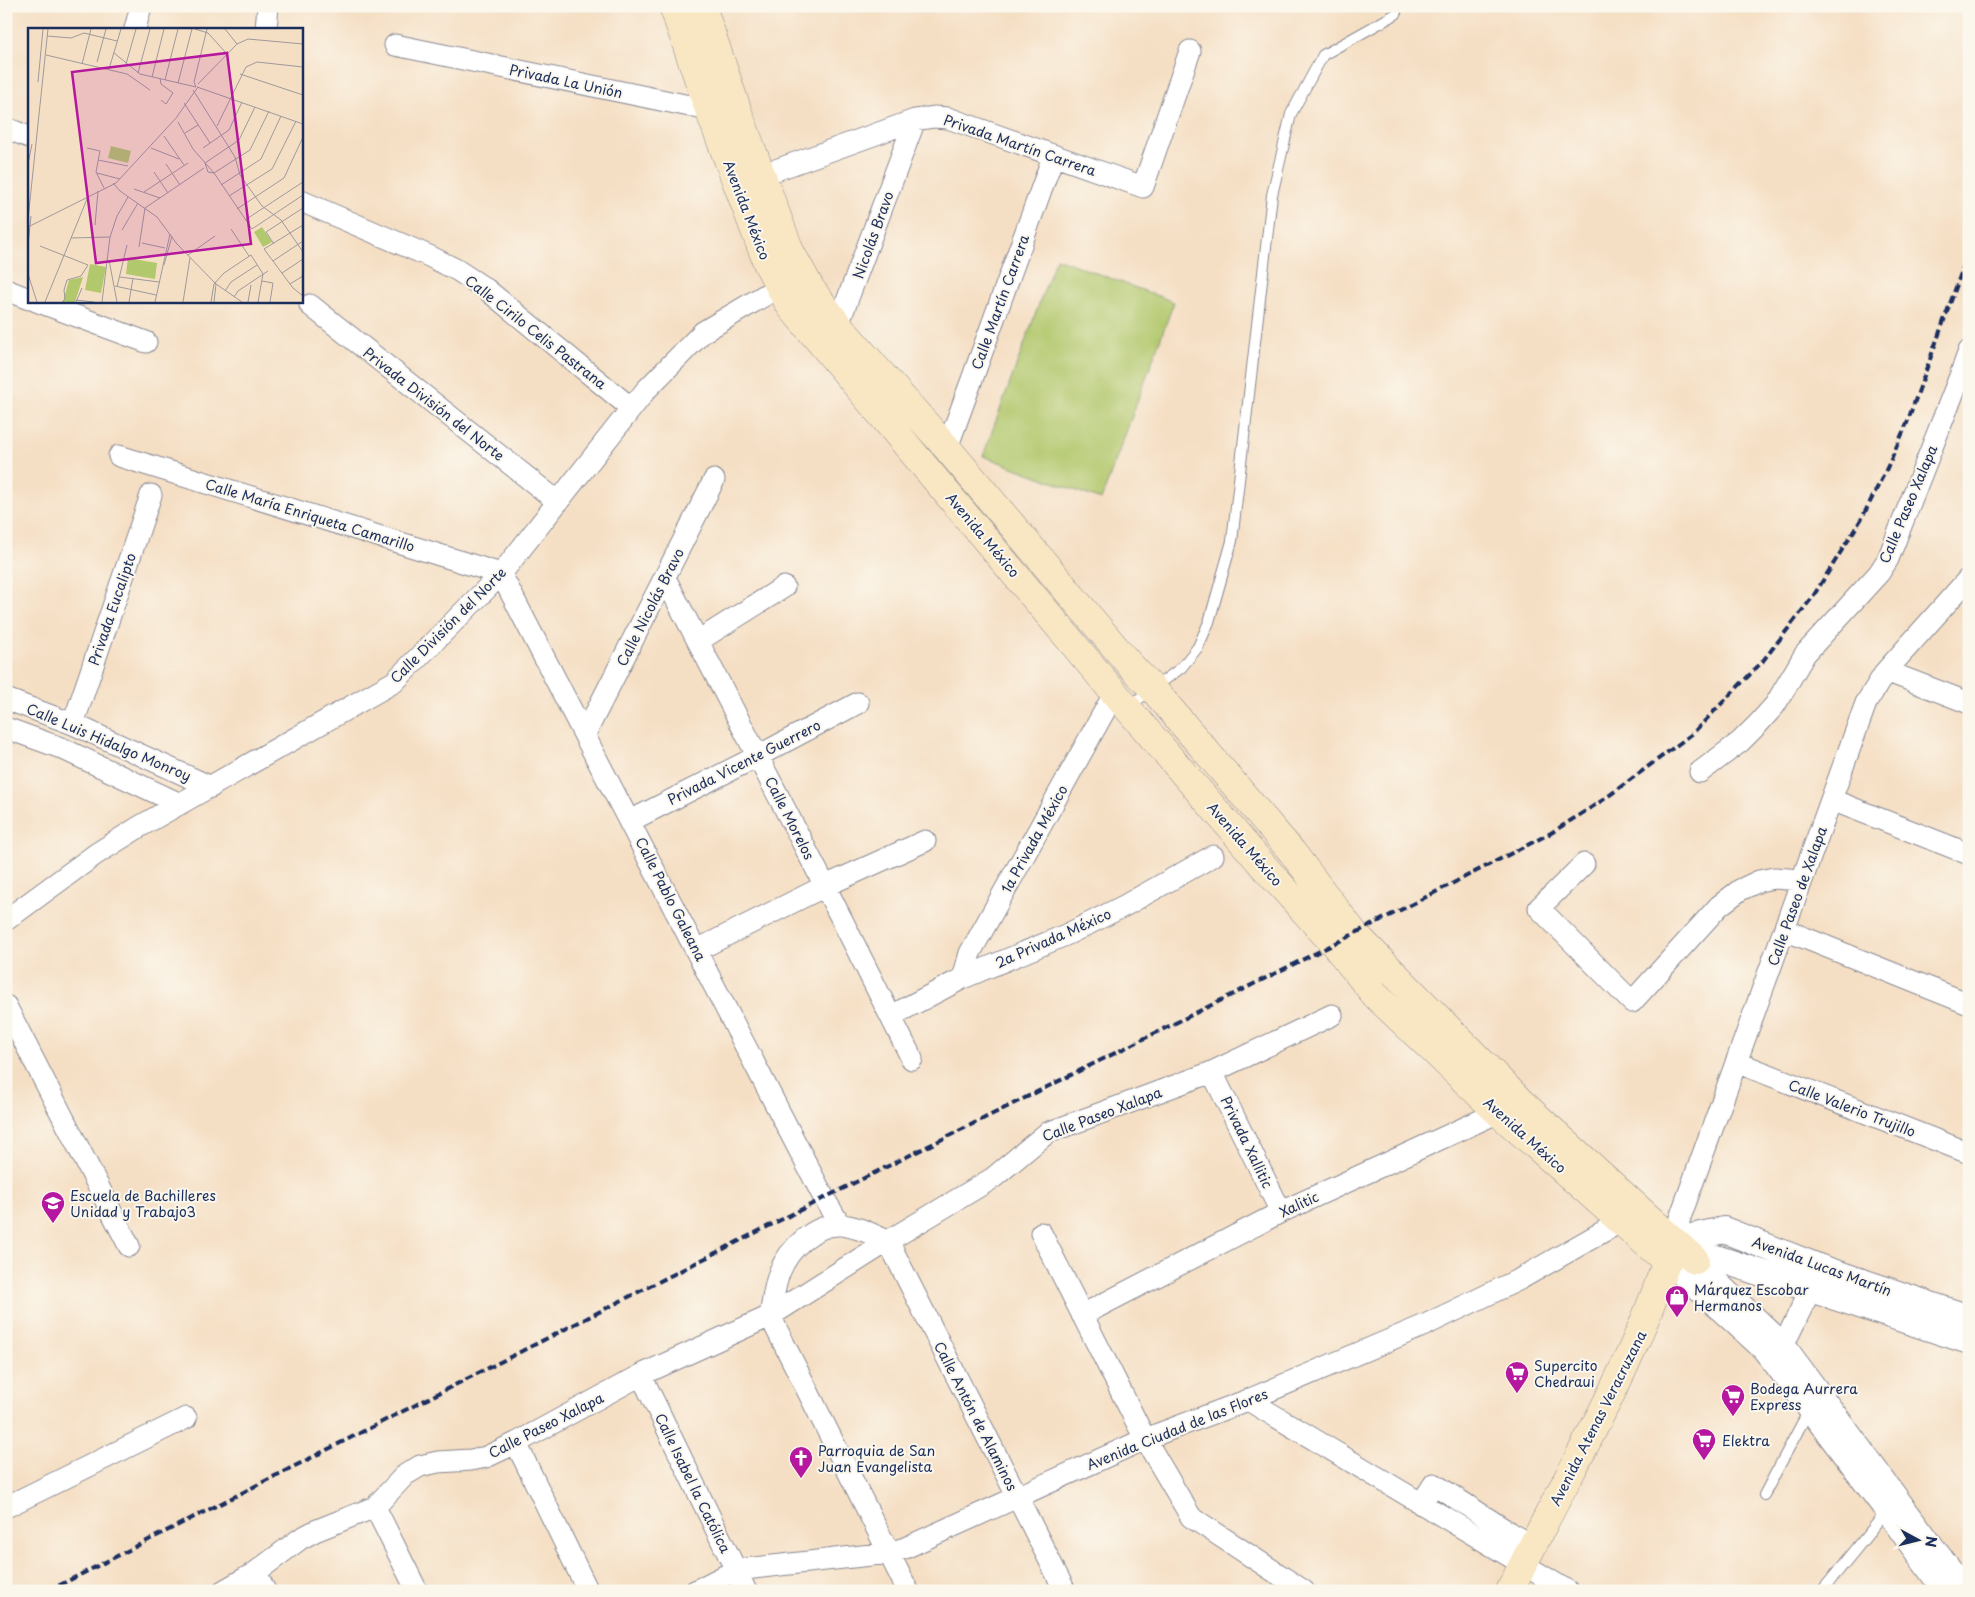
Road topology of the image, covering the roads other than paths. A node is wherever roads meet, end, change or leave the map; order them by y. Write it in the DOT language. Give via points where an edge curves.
graph roads {
  1 [pos="141,6"];
  2 [pos="268,6"];
  3 [pos="673,6"];
  4 [pos="702,6"];
  5 [pos="1396,14"];
  6 [pos="136,28"];
  7 [pos="266,28"];
  8 [pos="395,45"];
  9 [pos="1190,51"];
  10 [pos="709,110"];
  11 [pos="738,112"];
  12 [pos="915,120"];
  13 [pos="6,128"];
  14 [pos="28,137"];
  15 [pos="6,142"];
  16 [pos="1053,157"];
  17 [pos="762,175"];
  18 [pos="303,204"];
  19 [pos="790,280"];
  20 [pos="6,290"];
  21 [pos="28,299"];
  22 [pos="39,302"];
  23 [pos="310,306"];
  24 [pos="833,337"];
  25 [pos="146,342"];
  26 [pos="1969,351"];
  27 [pos="1964,378"];
  28 [pos="631,408"];
  29 [pos="947,448"];
  30 [pos="118,456"];
  31 [pos="714,480"];
  32 [pos="150,495"];
  33 [pos="558,502"];
  34 [pos="501,574"];
  35 [pos="665,578"];
  36 [pos="1969,578"];
  37 [pos="784,588"];
  38 [pos="698,641"];
  39 [pos="1886,671"];
  40 [pos="1153,689"];
  41 [pos="6,699"];
  42 [pos="858,703"];
  43 [pos="1969,704"];
  44 [pos="1118,705"];
  45 [pos="72,724"];
  46 [pos="6,728"];
  47 [pos="584,734"];
  48 [pos="758,756"];
  49 [pos="1700,772"];
  50 [pos="211,787"];
  51 [pos="1832,800"];
  52 [pos="180,804"];
  53 [pos="630,820"];
  54 [pos="925,841"];
  55 [pos="1292,852"];
  56 [pos="1969,854"];
  57 [pos="1213,856"];
  58 [pos="1584,864"];
  59 [pos="1267,870"];
  60 [pos="1802,880"];
  61 [pos="825,886"];
  62 [pos="6,920"];
  63 [pos="1784,930"];
  64 [pos="697,950"];
  65 [pos="963,978"];
  66 [pos="1969,1004"];
  67 [pos="6,1006"];
  68 [pos="1332,1015"];
  69 [pos="891,1016"];
  70 [pos="912,1059"];
  71 [pos="1736,1062"];
  72 [pos="1212,1072"];
  73 [pos="1510,1107"];
  74 [pos="1969,1153"];
  75 [pos="1281,1212"];
  76 [pos="1632,1216"];
  77 [pos="840,1225"];
  78 [pos="1040,1233"];
  79 [pos="888,1241"];
  80 [pos="129,1246"];
  81 [pos="1670,1251"];
  82 [pos="1695,1260"];
  83 [pos="1816,1278"];
  84 [pos="770,1316"];
  85 [pos="1082,1316"];
  86 [pos="1969,1318"];
  87 [pos="1969,1341"];
  88 [pos="1784,1344"];
  89 [pos="640,1375"];
  90 [pos="1248,1400"];
  91 [pos="1809,1410"];
  92 [pos="186,1418"];
  93 [pos="1145,1439"];
  94 [pos="516,1443"];
  95 [pos="1764,1495"];
  96 [pos="1016,1498"];
  97 [pos="1892,1504"];
  98 [pos="375,1506"];
  99 [pos="6,1507"];
  100 [pos="889,1553"];
  101 [pos="1528,1554"];
  102 [pos="736,1570"];
  103 [pos="261,1582"];
  104 [pos="223,1591"];
  105 [pos="417,1591"];
  106 [pos="588,1591"];
  107 [pos="695,1591"];
  108 [pos="746,1591"];
  109 [pos="908,1591"];
  110 [pos="1064,1591"];
  111 [pos="1304,1591"];
  112 [pos="1510,1591"];
  113 [pos="1568,1591"];
  114 [pos="1822,1591"];
  115 [pos="1943,1591"];
  116 [pos="1967,1591"];
  1 -- 6 [label="street"];
  2 -- 7 [label="street"];
  3 -- 10 [label="main road, Avenida México"];
  4 -- 11 [label="main road, Avenida México"];
  5 -- 40 [label="lane" via="1323,55 1291,114 1272,194 1232,541 1209,622 1198,647 1182,668"];
  8 -- 10 [label="street, Privada La Unión"];
  9 -- 16 [label="street, Privada Martín Carrera" via="1143,187"];
  10 -- 11 [label="street, Privada La Unión"];
  10 -- 19 [label="main road, Avenida México" via="768,265"];
  11 -- 17 [label="main road, Avenida México"];
  12 -- 16 [label="street, Privada Martín Carrera" via="948,118"];
  12 -- 17 [label="street, Privada Martín Carrera"];
  12 -- 24 [label="street, Nicolás Bravo"];
  13 -- 14 [label="street"];
  14 -- 15 [label="street"];
  16 -- 29 [label="street, Calle Martín Carrera"];
  17 -- 19 [label="main road, Avenida México" via="790,251"];
  18 -- 28 [label="street, Calle Cirilo Celis Pastrana" via="457,270 486,289"];
  19 -- 24 [label="main road, Avenida México"];
  19 -- 28 [label="street, Calle División del Norte" via="703,332"];
  20 -- 21 [label="street"];
  22 -- 25 [label="street"];
  23 -- 33 [label="street, Privada División del Norte"];
  24 -- 29 [label="main road, Avenida México"];
  24 -- 44 [label="main road, Avenida México"];
  26 -- 27 [label="street, Calle Paseo Xalapa"];
  27 -- 49 [label="street, Calle Paseo Xalapa" via="1888,559 1879,573 1805,654 1775,705 1758,724"];
  28 -- 33 [label="street, Calle División del Norte"];
  29 -- 40 [label="main road, Avenida México"];
  30 -- 34 [label="street, Calle María Enriqueta Camarillo"];
  31 -- 35 [label="street, Calle Nicolás Bravo"];
  32 -- 45 [label="street, Privada Eucalipto"];
  33 -- 34 [label="street, Calle División del Norte"];
  34 -- 47 [label="street, Calle Pablo Galeana"];
  34 -- 50 [label="street, Calle División del Norte" via="394,682"];
  35 -- 38 [label="street, Calle Morelos"];
  35 -- 47 [label="street, Calle Nicolás Bravo"];
  36 -- 39 [label="street, Calle Paseo de Xalapa"];
  37 -- 38 [label="street"];
  38 -- 48 [label="street, Calle Morelos"];
  39 -- 43 [label="street"];
  39 -- 51 [label="street, Calle Paseo de Xalapa" via="1866,703"];
  40 -- 44 [label="lane"];
  40 -- 55 [label="main road, Avenida México"];
  41 -- 45 [label="street, Calle Luis Hidalgo Monroy"];
  42 -- 48 [label="street, Privada Vicente Guerrero"];
  44 -- 59 [label="main road, Avenida México"];
  44 -- 65 [label="street, 1a Privada México" via="970,954"];
  45 -- 50 [label="street, Calle Luis Hidalgo Monroy"];
  46 -- 52 [label="street, Calle Luis Hidalgo Monroy" via="61,748"];
  47 -- 53 [label="street, Calle Pablo Galeana"];
  48 -- 53 [label="street, Privada Vicente Guerrero"];
  48 -- 61 [label="street, Calle Morelos"];
  50 -- 52 [label="street, Calle División del Norte"];
  51 -- 56 [label="street"];
  51 -- 60 [label="street, Calle Paseo de Xalapa"];
  52 -- 62 [label="street, Calle División del Norte" via="96,854"];
  53 -- 64 [label="street, Calle Pablo Galeana"];
  54 -- 61 [label="street"];
  55 -- 59 [label="main road"];
  55 -- 73 [label="main road, Avenida México" via="1354,933"];
  57 -- 65 [label="street, 2a Privada México" via="1068,934"];
  58 -- 60 [label="street" via="1539,908 1632,1002 1719,906 1740,890 1774,878"];
  59 -- 73 [label="main road, Avenida México" via="1375,995"];
  60 -- 63 [label="street, Calle Paseo de Xalapa"];
  61 -- 64 [label="street"];
  61 -- 69 [label="street, Calle Morelos"];
  63 -- 66 [label="street"];
  63 -- 71 [label="street, Calle Paseo de Xalapa"];
  64 -- 77 [label="street, Calle Pablo Galeana"];
  65 -- 69 [label="street, 2a Privada México"];
  67 -- 80 [label="street"];
  68 -- 72 [label="street, Calle Paseo Xalapa"];
  69 -- 70 [label="street, Calle Morelos"];
  71 -- 74 [label="street, Calle Valerio Trujillo"];
  71 -- 81 [label="street, Calle Paseo de Xalapa"];
  72 -- 75 [label="street, Privada Xallitic"];
  72 -- 79 [label="street, Calle Paseo Xalapa" via="1047,1133 993,1178"];
  73 -- 75 [label="street, Xalitic"];
  73 -- 76 [label="main road, Avenida México"];
  75 -- 85 [label="street, Xalitic"];
  76 -- 81 [label="main road, Avenida México"];
  76 -- 90 [label="street, Avenida Ciudad de las Flores" via="1520,1279 1425,1325"];
  77 -- 79 [label="street"];
  77 -- 84 [label="street" via="807,1237 789,1255 780,1270"];
  78 -- 85 [label="street"];
  79 -- 84 [label="street, Calle Paseo Xalapa"];
  79 -- 96 [label="street, Calle Antón de Alaminos"];
  81 -- 82 [label="main road, Avenida México"];
  81 -- 83 [label="street, Avenida Lucas Martín" via="1724,1230"];
  81 -- 91 [label="street, Avenida México" via="1762,1350"];
  81 -- 101 [label="main road, Avenida Atenas Veracruzana" via="1646,1322"];
  82 -- 83 [label="street, Avenida Lucas Martín" via="1716,1258"];
  82 -- 88 [label="street, Avenida México"];
  83 -- 86 [label="street, Avenida Lucas Martín"];
  83 -- 87 [label="street, Avenida Lucas Martín"];
  83 -- 88 [label="street"];
  84 -- 89 [label="street, Calle Paseo Xalapa"];
  84 -- 100 [label="street"];
  85 -- 93 [label="street"];
  88 -- 97 [label="street, Avenida México"];
  89 -- 94 [label="street, Calle Paseo Xalapa"];
  89 -- 102 [label="street, Calle Isabel la Católica"];
  90 -- 93 [label="street, Avenida Ciudad de las Flores"];
  90 -- 101 [label="street" via="1422,1504 1434,1484 1513,1534"];
  91 -- 95 [label="lane"];
  91 -- 97 [label="street, Avenida México"];
  92 -- 99 [label="street"];
  93 -- 96 [label="street, Avenida Ciudad de las Flores"];
  93 -- 111 [label="street" via="1191,1517"];
  94 -- 98 [label="street, Calle Paseo Xalapa" via="486,1457 420,1466 405,1475"];
  94 -- 106 [label="street"];
  96 -- 100 [label="street, Avenida Ciudad de las Flores"];
  96 -- 110 [label="street, Calle Antón de Alaminos"];
  97 -- 114 [label="lane"];
  97 -- 115 [label="street, Avenida México"];
  97 -- 116 [label="street, Avenida México"];
  98 -- 103 [label="street, Calle Paseo Xalapa" via="300,1539"];
  98 -- 105 [label="street"];
  100 -- 102 [label="street, Avenida Ciudad de las Flores"];
  100 -- 109 [label="street"];
  101 -- 112 [label="main road, Avenida Atenas Veracruzana"];
  101 -- 113 [label="street"];
  102 -- 107 [label="street, Avenida Ciudad de las Flores"];
  102 -- 108 [label="street, Calle Isabel la Católica"];
  103 -- 104 [label="street, Calle Paseo Xalapa"];
}
